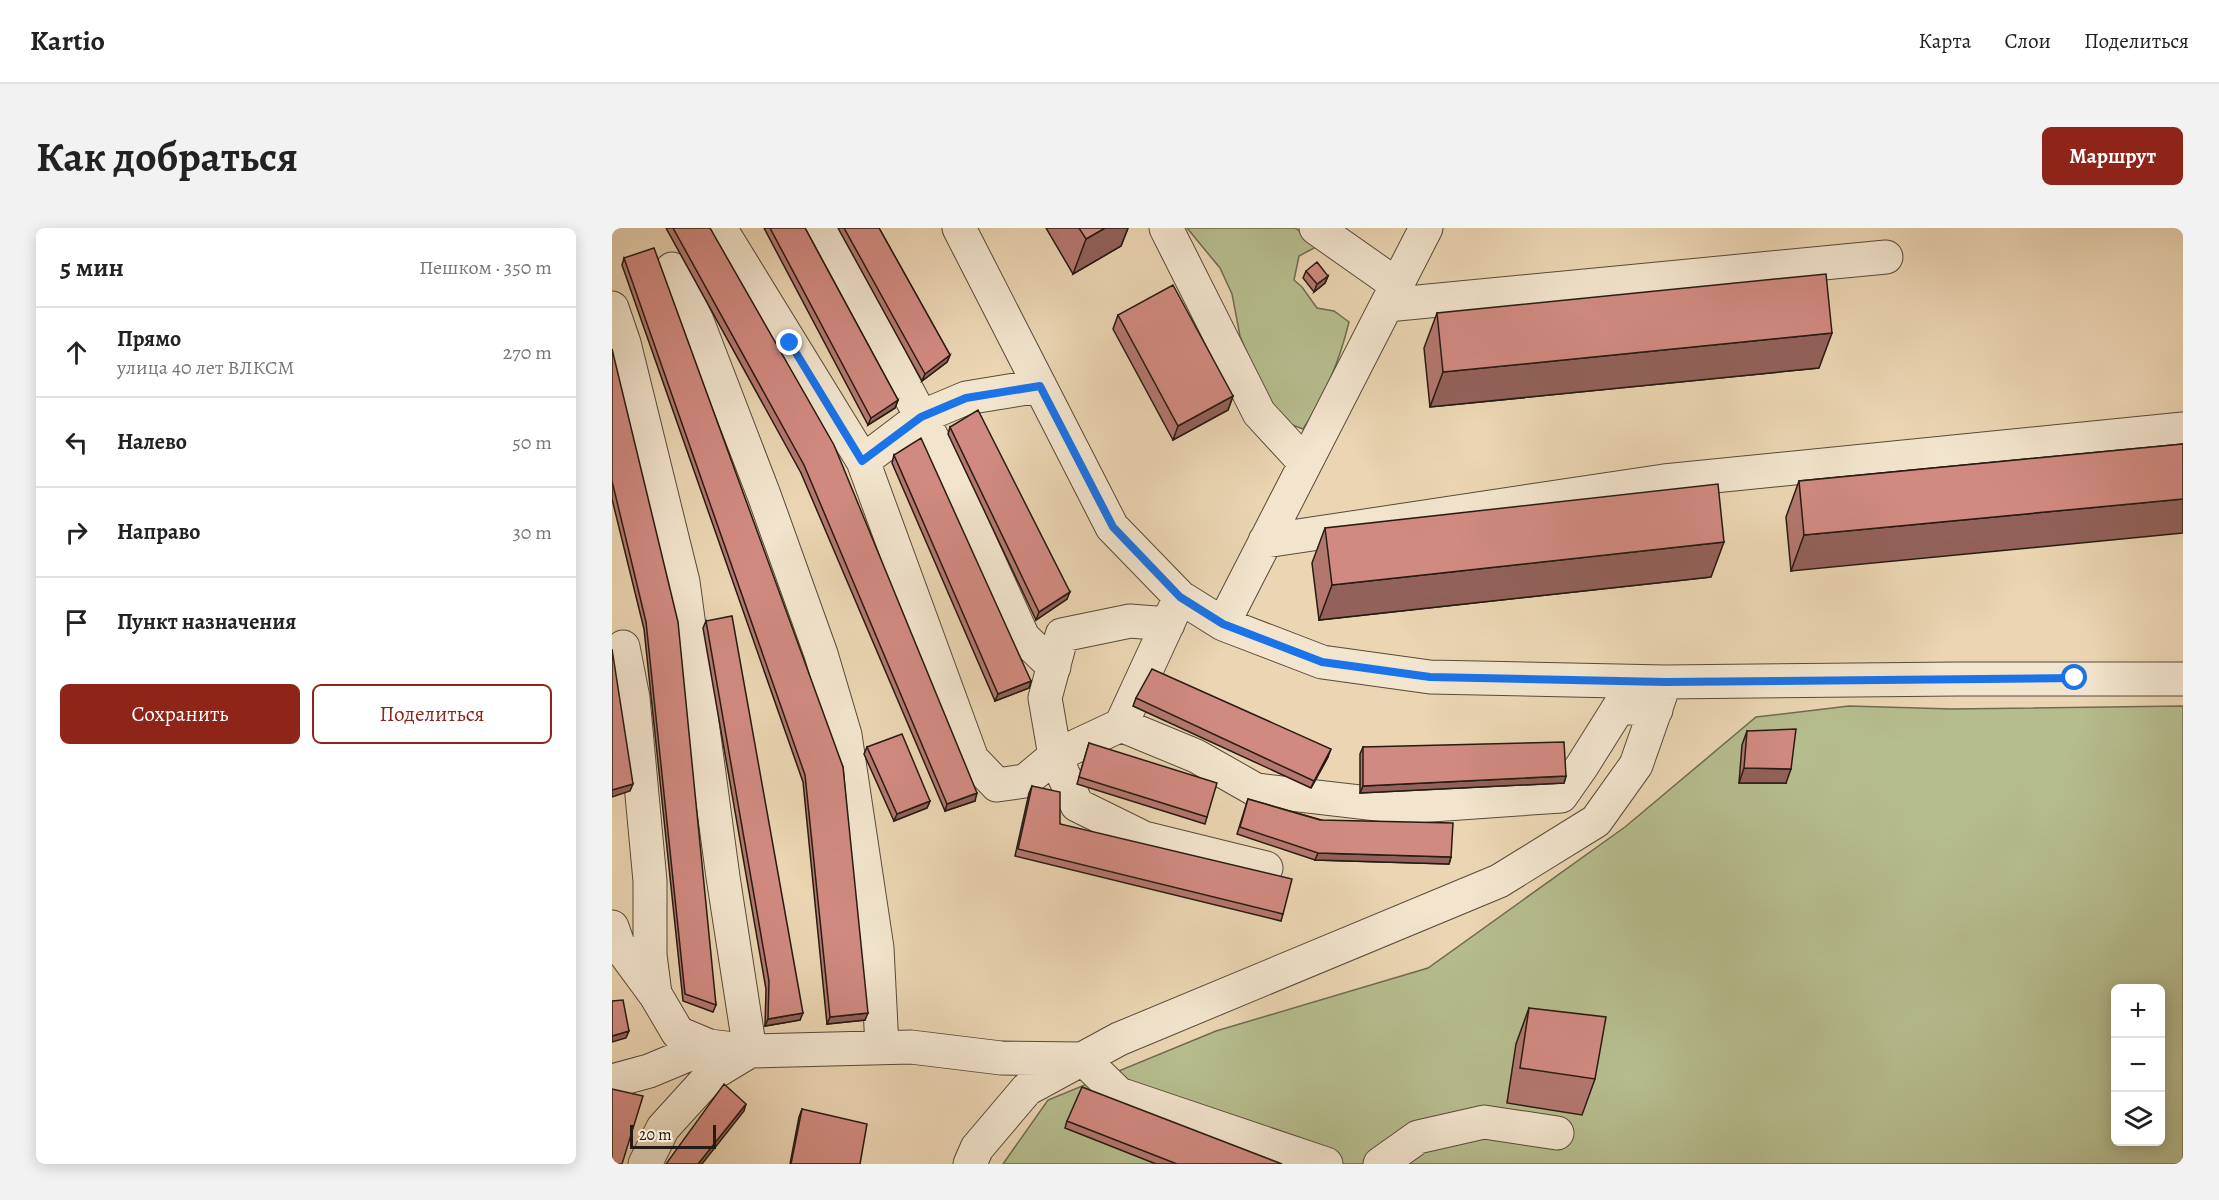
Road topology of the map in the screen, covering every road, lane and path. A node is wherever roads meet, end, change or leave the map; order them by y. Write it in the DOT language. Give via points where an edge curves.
graph roads {
  1 [pos="720,228"];
  2 [pos="820,228"];
  3 [pos="959,228"];
  4 [pos="1166,228"];
  5 [pos="1316,228"];
  6 [pos="1426,228"];
  7 [pos="1886,257"];
  8 [pos="672,269"];
  9 [pos="1392,295"];
  10 [pos="612,308"];
  11 [pos="1040,386"];
  12 [pos="921,417"];
  13 [pos="2183,429"];
  14 [pos="862,461"];
  15 [pos="1305,463"];
  16 [pos="1265,541"];
  17 [pos="1174,610"];
  18 [pos="1223,624"];
  19 [pos="623,647"];
  20 [pos="1054,668"];
  21 [pos="2183,680"];
  22 [pos="1660,696"];
  23 [pos="1121,725"];
  24 [pos="1055,756"];
  25 [pos="1266,868"];
  26 [pos="612,927"];
  27 [pos="655,994"];
  28 [pos="709,1046"];
  29 [pos="882,1047"];
  30 [pos="750,1051"];
  31 [pos="1083,1059"];
  32 [pos="612,1081"];
  33 [pos="1557,1133"];
  34 [pos="645,1164"];
  35 [pos="970,1164"];
  36 [pos="1326,1164"];
  37 [pos="1380,1164"];
  1 -- 14 [label="street"];
  2 -- 12 [label="street"];
  3 -- 11 [label="street"];
  4 -- 15 [label="street" via="1259,413"];
  5 -- 9 [label="street"];
  6 -- 9 [label="street"];
  7 -- 9 [label="street"];
  8 -- 29 [label="street" via="697,321 764,495 821,654 845,735 877,948"];
  9 -- 15 [label="street"];
  10 -- 30 [label="street" via="683,582"];
  11 -- 12 [label="street" via="966,398"];
  11 -- 17 [label="street" via="1113,527"];
  12 -- 14 [label="street"];
  12 -- 20 [label="street" via="1023,637"];
  13 -- 16 [label="street" via="1664,481"];
  14 -- 24 [label="street" via="972,759 997,785 1025,781"];
  15 -- 16 [label="street"];
  16 -- 18 [label="street"];
  17 -- 18 [label="street"];
  17 -- 20 [label="street" via="1062,635"];
  17 -- 23 [label="street"];
  18 -- 22 [label="street" via="1322,662 1430,677"];
  19 -- 27 [label="street" via="633,698 650,881 650,955"];
  20 -- 24 [label="street" via="1045,698"];
  21 -- 22 [label="street" via="2040,678"];
  22 -- 23 [label="street" via="1618,707 1561,796 1403,807 1256,790 1196,756"];
  22 -- 31 [label="street" via="1636,765 1596,821 1499,881 1119,1039"];
  23 -- 24 [label="street"];
  24 -- 25 [label="street" via="1077,805 1144,838"];
  26 -- 27 [label="street" via="618,944"];
  27 -- 28 [label="street" via="678,1033"];
  28 -- 30 [label="street"];
  28 -- 32 [label="street"];
  29 -- 30 [label="street"];
  29 -- 31 [label="street" via="1000,1058"];
  30 -- 34 [label="street" via="712,1074 663,1128"];
  31 -- 35 [label="street" via="1027,1089 977,1148"];
  31 -- 36 [label="street" via="1119,1094"];
  33 -- 37 [label="street" via="1484,1122 1418,1137"];
}
